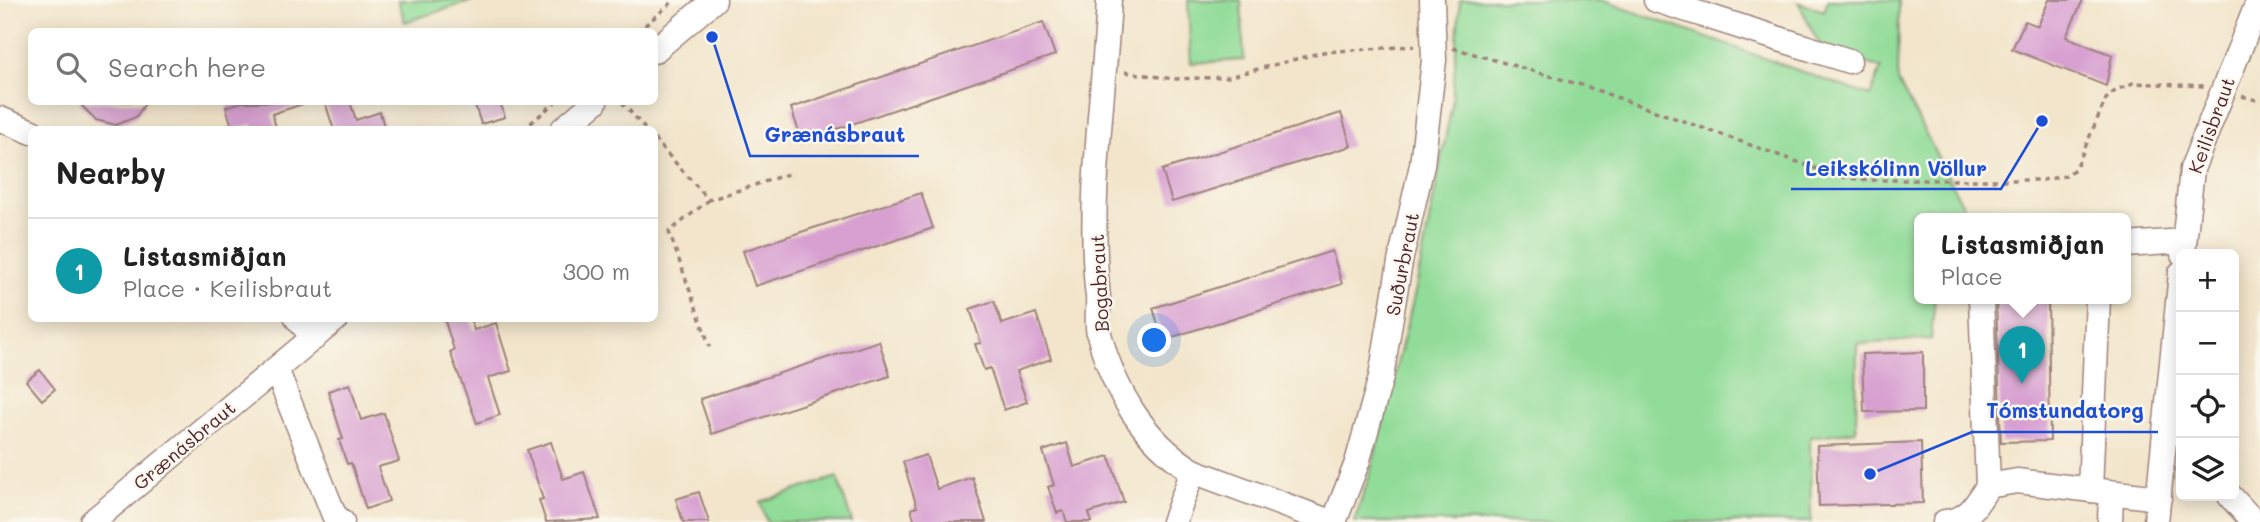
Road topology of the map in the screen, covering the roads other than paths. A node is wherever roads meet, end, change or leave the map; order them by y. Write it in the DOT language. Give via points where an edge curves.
graph roads {
  1 [pos="714,0"];
  2 [pos="1109,0"];
  3 [pos="1432,0"];
  4 [pos="1656,0"];
  5 [pos="2259,0"];
  6 [pos="658,48"];
  7 [pos="1849,61"];
  8 [pos="591,105"];
  9 [pos="0,119"];
  10 [pos="567,126"];
  11 [pos="28,130"];
  12 [pos="2131,244"];
  13 [pos="2184,248"];
  14 [pos="1981,304"];
  15 [pos="2098,304"];
  16 [pos="2179,312"];
  17 [pos="300,322"];
  18 [pos="332,322"];
  19 [pos="314,338"];
  20 [pos="276,369"];
  21 [pos="2173,457"];
  22 [pos="1193,471"];
  23 [pos="1988,486"];
  24 [pos="2100,491"];
  25 [pos="2236,501"];
  26 [pos="2157,510"];
  27 [pos="92,522"];
  28 [pos="342,522"];
  29 [pos="1174,522"];
  30 [pos="1332,522"];
  31 [pos="1945,522"];
  32 [pos="2110,522"];
  33 [pos="2254,522"];
  1 -- 6 [label="street"];
  2 -- 22 [label="street, Bogabraut" via="1094,269 1098,331 1129,411"];
  3 -- 30 [label="street, Suðurbraut" via="1434,47 1422,165 1381,377 1357,463"];
  4 -- 7 [label="street"];
  5 -- 13 [label="street, Keilisbraut" via="2192,169"];
  8 -- 10 [label="street"];
  9 -- 11 [label="street"];
  12 -- 13 [label="street"];
  14 -- 23 [label="street"];
  15 -- 24 [label="street"];
  16 -- 21 [label="street"];
  17 -- 19 [label="street"];
  18 -- 19 [label="street, Grænásbraut"];
  19 -- 20 [label="street, Grænásbraut"];
  20 -- 27 [label="street, Grænásbraut"];
  20 -- 28 [label="street" via="334,515"];
  21 -- 26 [label="street"];
  22 -- 29 [label="street"];
  22 -- 30 [label="street, Bogabraut"];
  23 -- 24 [label="street" via="2017,481"];
  23 -- 31 [label="street" via="1971,512 1961,520"];
  24 -- 26 [label="street"];
  24 -- 32 [label="street"];
  25 -- 33 [label="street"];
}
